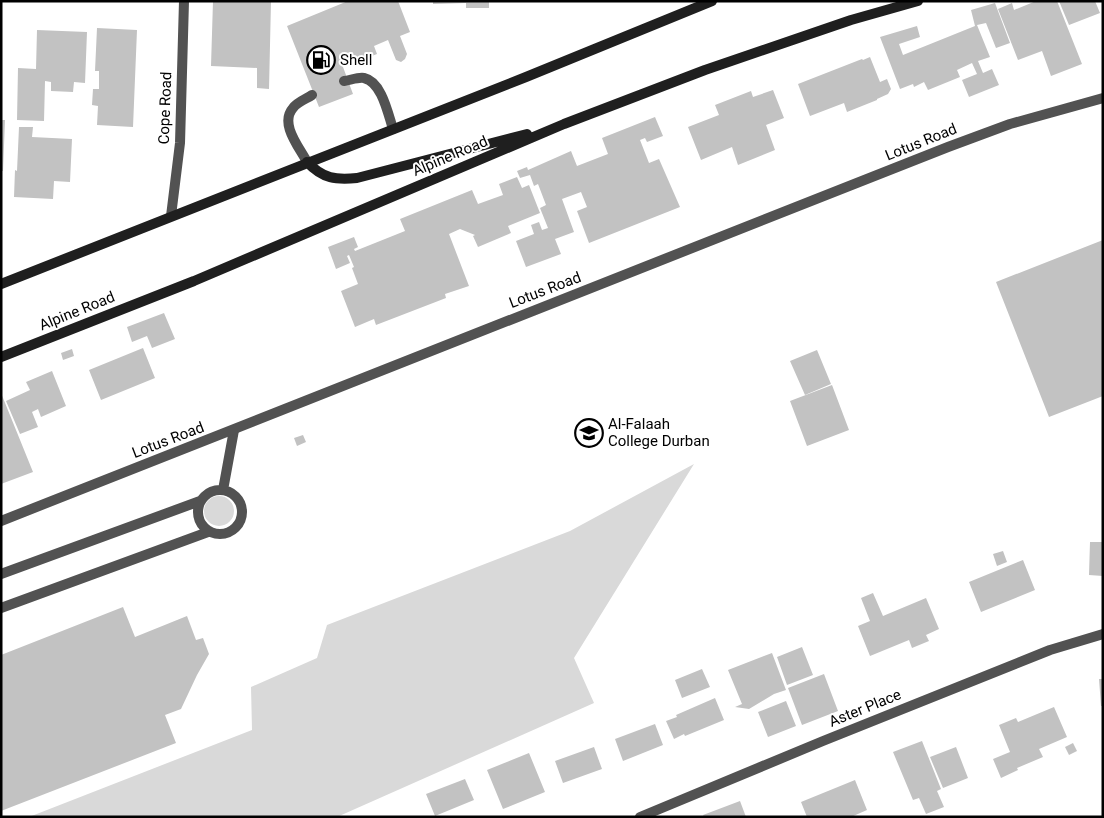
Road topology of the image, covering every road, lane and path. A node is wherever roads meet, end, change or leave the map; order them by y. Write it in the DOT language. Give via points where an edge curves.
graph roads {
  1 [pos="184,1"];
  2 [pos="712,1"];
  3 [pos="918,1"];
  4 [pos="344,81"];
  5 [pos="312,95"];
  6 [pos="1103,98"];
  7 [pos="564,124"];
  8 [pos="393,129"];
  9 [pos="308,162"];
  10 [pos="171,216"];
  11 [pos="1,284"];
  12 [pos="1,357"];
  13 [pos="234,430"];
  14 [pos="223,490"];
  15 [pos="200,501"];
  16 [pos="1,522"];
  17 [pos="208,532"];
  18 [pos="1,574"];
  19 [pos="1,608"];
  20 [pos="1103,634"];
  21 [pos="640,817"];
  1 -- 10 [label="street, Cope Road" via="180,143"];
  2 -- 8 [label="main road"];
  3 -- 7 [label="main road, Alpine Road" via="851,20 705,70"];
  4 -- 8 [label="street" via="362,78 376,86 384,98"];
  5 -- 9 [label="street" via="293,108 288,123"];
  6 -- 13 [label="street, Lotus Road" via="1010,124 957,144"];
  7 -- 9 [label="main road" via="357,178 328,177 317,172"];
  7 -- 12 [label="main road, Alpine Road" via="203,277"];
  8 -- 9 [label="main road"];
  9 -- 10 [label="main road"];
  10 -- 11 [label="main road"];
  13 -- 14 [label="street"];
  13 -- 16 [label="street, Lotus Road"];
  14 -- 15 [label="street" via="214,490"];
  14 -- 17 [label="street" via="238,499 242,516 234,531 225,535"];
  15 -- 17 [label="street" via="198,518"];
  15 -- 18 [label="street"];
  17 -- 19 [label="street"];
  20 -- 21 [label="street, Aster Place" via="1050,650"];
}
